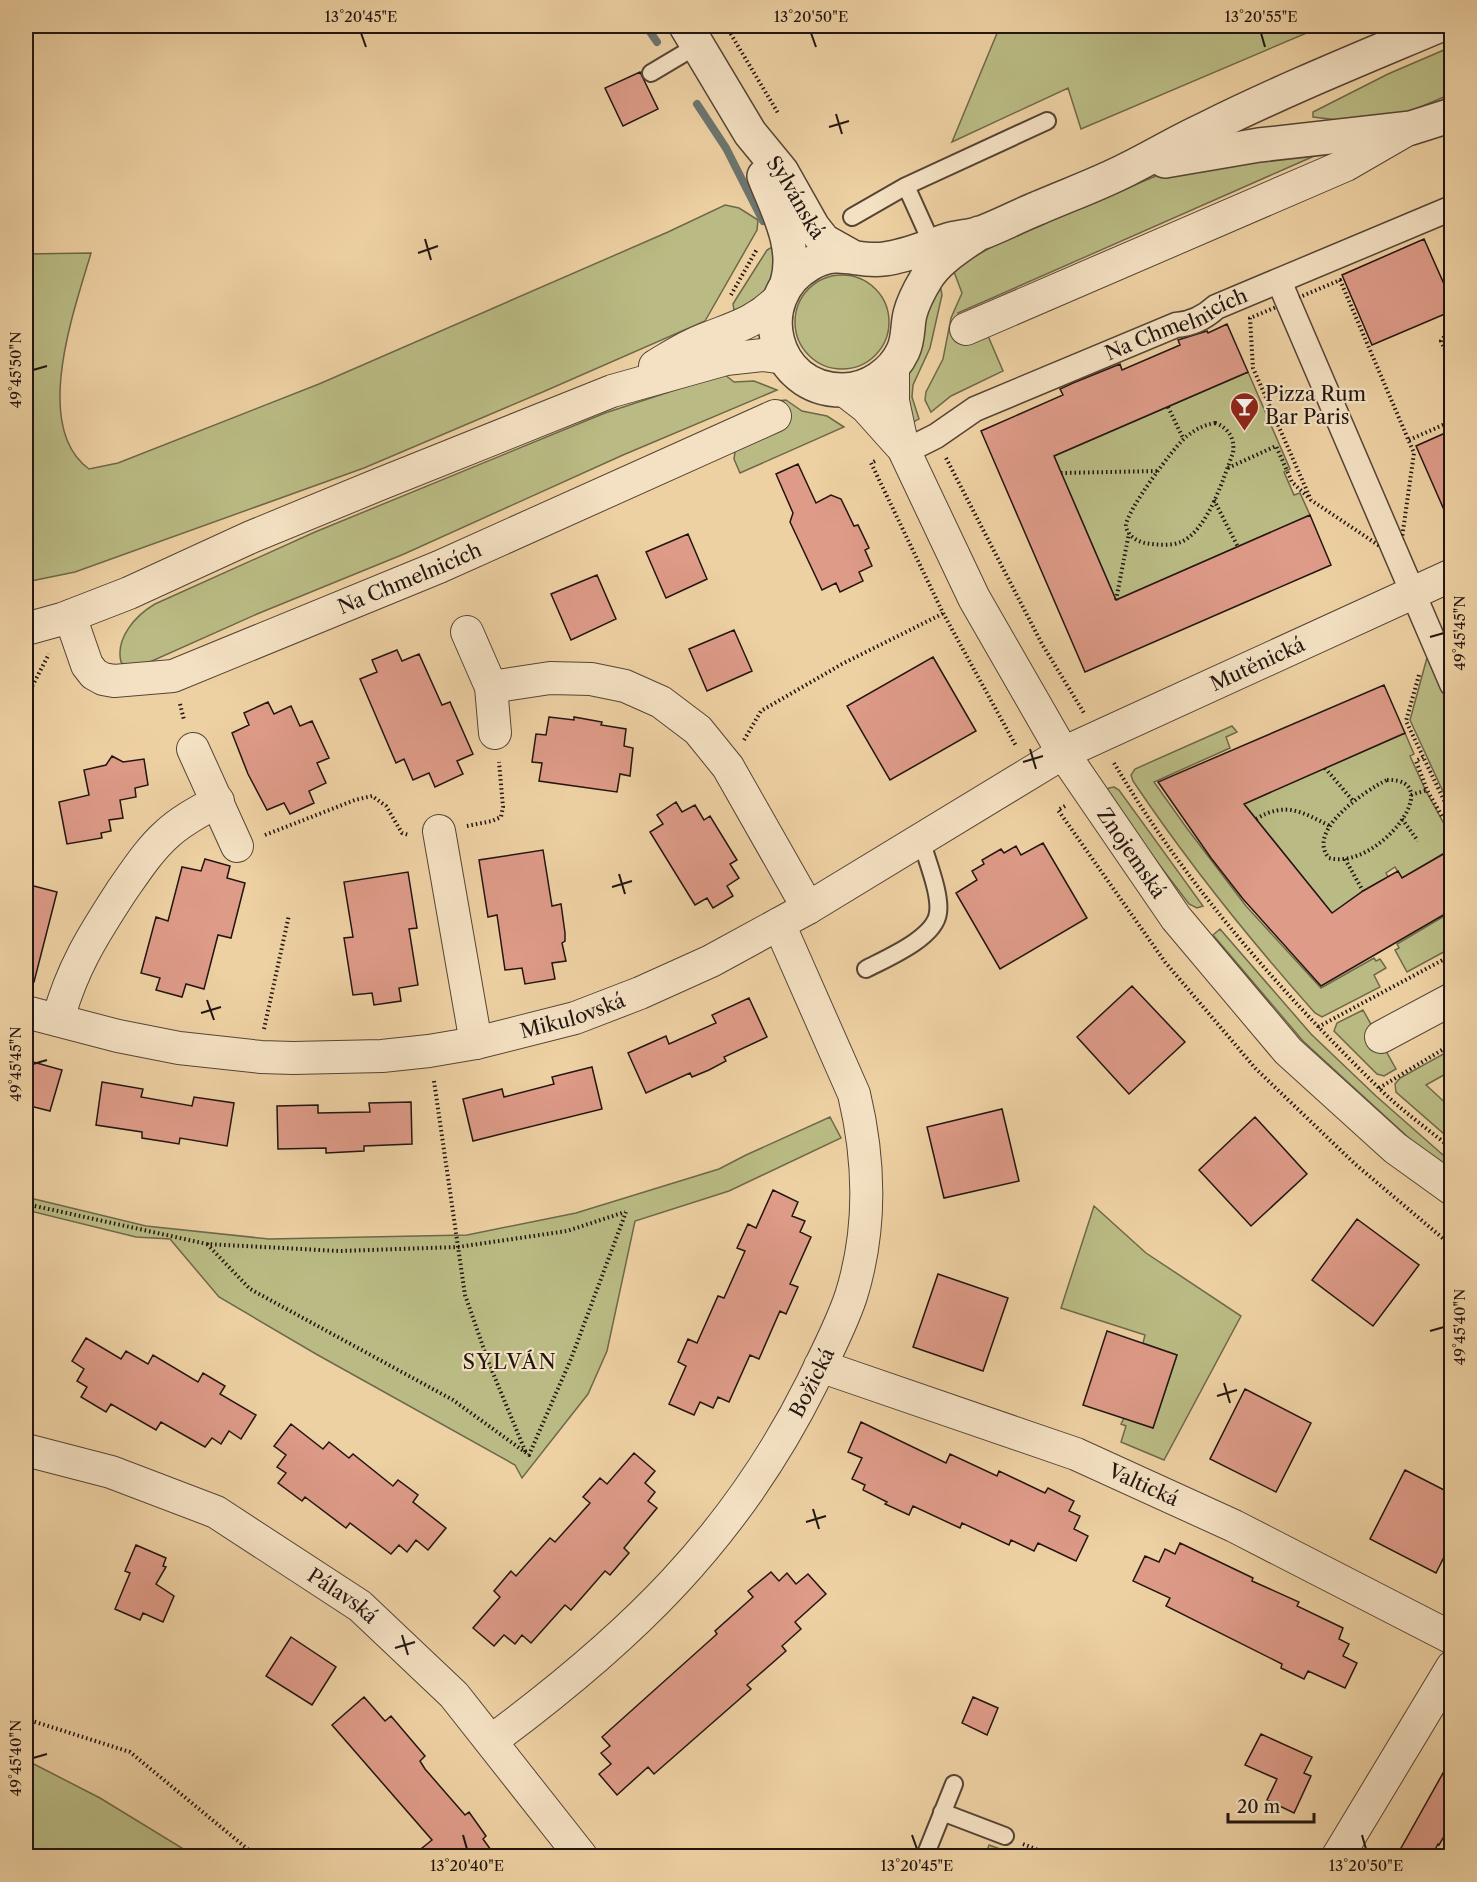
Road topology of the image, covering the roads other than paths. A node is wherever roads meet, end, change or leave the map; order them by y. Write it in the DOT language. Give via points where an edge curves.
graph roads {
  1 [pos="1438,26"];
  2 [pos="692,35"];
  3 [pos="651,73"];
  4 [pos="1452,115"];
  5 [pos="1047,121"];
  6 [pos="1411,128"];
  7 [pos="750,133"];
  8 [pos="1125,171"];
  9 [pos="906,186"];
  10 [pos="1452,208"];
  11 [pos="852,217"];
  12 [pos="979,233"];
  13 [pos="933,246"];
  14 [pos="858,257"];
  15 [pos="1279,280"];
  16 [pos="783,291"];
  17 [pos="910,315"];
  18 [pos="966,329"];
  19 [pos="784,358"];
  20 [pos="893,366"];
  21 [pos="844,390"];
  22 [pos="612,391"];
  23 [pos="775,416"];
  24 [pos="903,450"];
  25 [pos="1452,575"];
  26 [pos="1413,592"];
  27 [pos="70,616"];
  28 [pos="26,629"];
  29 [pos="467,632"];
  30 [pos="1452,684"];
  31 [pos="492,687"];
  32 [pos="495,733"];
  33 [pos="193,749"];
  34 [pos="1063,753"];
  35 [pos="218,801"];
  36 [pos="439,831"];
  37 [pos="921,839"];
  38 [pos="237,846"];
  39 [pos="808,908"];
  40 [pos="779,924"];
  41 [pos="866,969"];
  42 [pos="1452,999"];
  43 [pos="26,1012"];
  44 [pos="58,1020"];
  45 [pos="1381,1037"];
  46 [pos="476,1043"];
  47 [pos="1452,1189"];
  48 [pos="820,1366"];
  49 [pos="26,1450"];
  50 [pos="1452,1638"];
  51 [pos="1452,1667"];
  52 [pos="491,1741"];
  53 [pos="954,1784"];
  54 [pos="942,1812"];
  55 [pos="1005,1836"];
  56 [pos="581,1857"];
  57 [pos="925,1857"];
  58 [pos="1338,1857"];
  1 -- 8 [label="street" via="1204,129"];
  2 -- 3 [label="lane"];
  2 -- 7 [label="street, Sylvánská"];
  4 -- 6 [label="street"];
  5 -- 9 [label="lane"];
  6 -- 8 [label="street" via="1191,155"];
  6 -- 18 [label="street" via="1346,165"];
  7 -- 14 [label="street, Sylvánská" via="782,172 824,241"];
  7 -- 16 [label="street, Sylvánská" via="788,244 791,270"];
  8 -- 12 [label="street"];
  9 -- 11 [label="lane"];
  9 -- 13 [label="lane"];
  10 -- 15 [label="street, Na Chmelnicích"];
  12 -- 13 [label="street"];
  12 -- 17 [label="street" via="927,276"];
  13 -- 14 [label="street" via="900,257"];
  14 -- 16 [label="street" via="831,256 814,261 799,270"];
  14 -- 17 [label="street" via="883,269 896,281"];
  15 -- 24 [label="street, Na Chmelnicích" via="1216,307 1188,324 1176,325 975,410 936,436"];
  15 -- 26 [label="street"];
  16 -- 19 [label="street" via="775,315 775,332"];
  16 -- 22 [label="street" via="753,320 690,346"];
  17 -- 20 [label="street" via="903,351"];
  19 -- 21 [label="street" via="810,382"];
  19 -- 22 [label="street" via="726,358"];
  20 -- 21 [label="street" via="871,384"];
  20 -- 24 [label="street, Znojemská" via="892,401"];
  21 -- 24 [label="street, Znojemská" via="866,407"];
  22 -- 27 [label="street" via="359,492"];
  23 -- 27 [label="street, Na Chmelnicích" via="439,567 173,676 114,681 94,674 87,666"];
  24 -- 34 [label="street, Znojemská" via="974,598"];
  25 -- 26 [label="street, Mutěnická"];
  26 -- 30 [label="street"];
  26 -- 34 [label="street, Mutěnická"];
  27 -- 28 [label="street"];
  29 -- 31 [label="street"];
  31 -- 32 [label="street"];
  31 -- 39 [label="street" via="550,678 591,679 625,686 661,702 698,730 728,767"];
  33 -- 35 [label="street"];
  34 -- 37 [label="street, Mikulovská"];
  34 -- 47 [label="street, Znojemská" via="1176,918 1288,1051 1395,1148"];
  35 -- 38 [label="street"];
  35 -- 44 [label="street" via="167,834 139,865 78,962"];
  36 -- 46 [label="street"];
  37 -- 39 [label="street, Mikulovská"];
  37 -- 41 [label="lane" via="939,914 922,938"];
  39 -- 40 [label="street, Mikulovská"];
  40 -- 46 [label="street, Mikulovská" via="640,993 575,1018"];
  40 -- 48 [label="street, Božická" via="854,1094 867,1162 862,1254 851,1296"];
  42 -- 45 [label="street"];
  43 -- 44 [label="street, Mikulovská"];
  44 -- 46 [label="street, Mikulovská" via="179,1048 293,1058 382,1056"];
  48 -- 50 [label="street, Valtická" via="1076,1454 1233,1526"];
  48 -- 52 [label="street, Božická" via="770,1460 718,1534 686,1571 604,1652"];
  49 -- 52 [label="street, Pálavská" via="111,1472 216,1512 360,1606 454,1695"];
  51 -- 58 [label="street"];
  52 -- 56 [label="street, Pálavská"];
  53 -- 54 [label="lane"];
  54 -- 55 [label="lane"];
  54 -- 57 [label="lane"];
}
